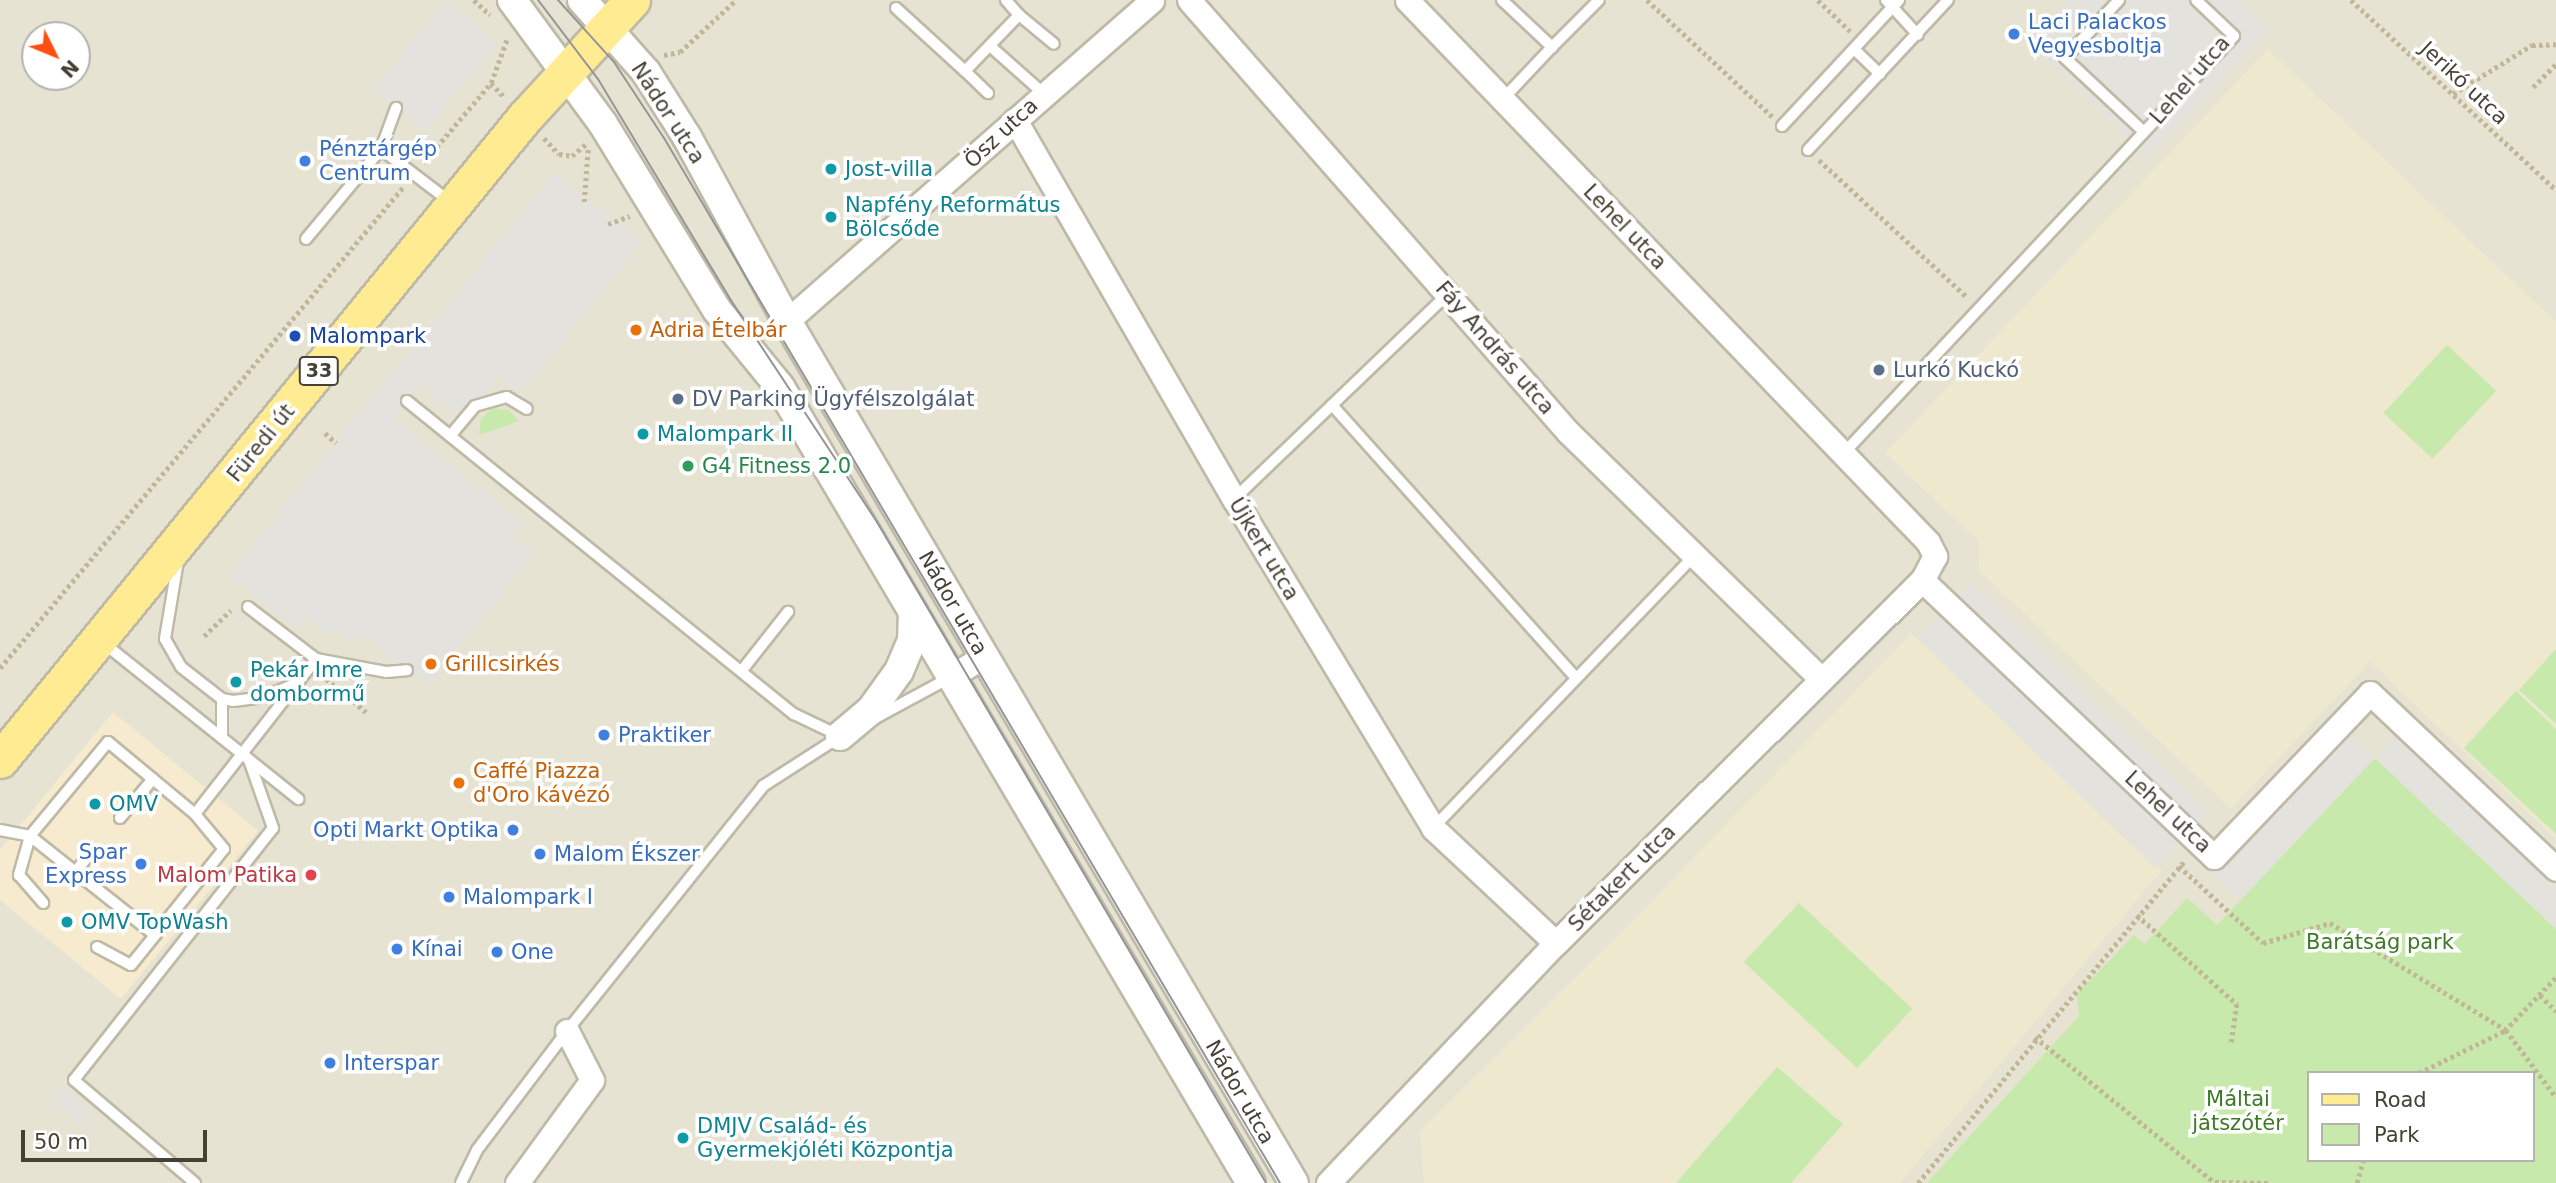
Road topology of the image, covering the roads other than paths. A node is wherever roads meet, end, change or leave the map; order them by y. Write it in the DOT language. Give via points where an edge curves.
graph roads {
  1 [pos="512,0"];
  2 [pos="582,0"];
  3 [pos="632,0"];
  4 [pos="1006,0"];
  5 [pos="1152,0"];
  6 [pos="1189,0"];
  7 [pos="1407,0"];
  8 [pos="1502,0"];
  9 [pos="1599,0"];
  10 [pos="1899,0"];
  11 [pos="1948,0"];
  12 [pos="2119,0"];
  13 [pos="2196,0"];
  14 [pos="1888,5"];
  15 [pos="896,8"];
  16 [pos="1019,15"];
  17 [pos="607,28"];
  18 [pos="1918,35"];
  19 [pos="1054,44"];
  20 [pos="1857,45"];
  21 [pos="990,46"];
  22 [pos="1552,47"];
  23 [pos="965,71"];
  24 [pos="566,72"];
  25 [pos="1880,74"];
  26 [pos="988,93"];
  27 [pos="1044,94"];
  28 [pos="1502,100"];
  29 [pos="396,108"];
  30 [pos="1015,120"];
  31 [pos="1782,126"];
  32 [pos="2144,132"];
  33 [pos="381,149"];
  34 [pos="1808,150"];
  35 [pos="454,205"];
  36 [pos="306,239"];
  37 [pos="1448,294"];
  38 [pos="787,321"];
  39 [pos="407,401"];
  40 [pos="1332,405"];
  41 [pos="527,410"];
  42 [pos="450,436"];
  43 [pos="1843,454"];
  44 [pos="1234,499"];
  45 [pos="184,537"];
  46 [pos="1692,558"];
  47 [pos="1923,580"];
  48 [pos="248,607"];
  49 [pos="788,612"];
  50 [pos="913,612"];
  51 [pos="99,639"];
  52 [pos="984,656"];
  53 [pos="316,659"];
  54 [pos="743,669"];
  55 [pos="407,670"];
  56 [pos="952,676"];
  57 [pos="1576,678"];
  58 [pos="1821,679"];
  59 [pos="297,683"];
  60 [pos="222,699"];
  61 [pos="840,736"];
  62 [pos="222,738"];
  63 [pos="245,757"];
  64 [pos="0,760"];
  65 [pos="157,782"];
  66 [pos="298,799"];
  67 [pos="195,814"];
  68 [pos="120,818"];
  69 [pos="1433,828"];
  70 [pos="0,830"];
  71 [pos="30,836"];
  72 [pos="91,853"];
  73 [pos="2556,869"];
  74 [pos="75,872"];
  75 [pos="43,903"];
  76 [pos="155,935"];
  77 [pos="1556,943"];
  78 [pos="97,947"];
  79 [pos="567,1031"];
  80 [pos="195,1183"];
  81 [pos="461,1183"];
  82 [pos="517,1183"];
  83 [pos="1251,1183"];
  84 [pos="1294,1183"];
  85 [pos="1328,1183"];
  1 -- 24 [label="street, Nádor utca"];
  2 -- 17 [label="street, Nádor utca"];
  3 -- 17 [label="main road, Füredi út / 33"];
  4 -- 16 [label="lane"];
  5 -- 27 [label="street, Ösz utca"];
  6 -- 37 [label="street, Fáy András utca"];
  7 -- 28 [label="street, Lehel utca"];
  8 -- 22 [label="lane"];
  9 -- 22 [label="lane"];
  10 -- 14 [label="lane"];
  11 -- 18 [label="lane"];
  12 -- 32 [label="lane, Lehel utca" via="2064,58"];
  13 -- 32 [label="lane, Lehel utca" via="2234,36"];
  14 -- 18 [label="lane"];
  14 -- 20 [label="lane"];
  15 -- 23 [label="lane"];
  16 -- 19 [label="lane"];
  16 -- 21 [label="lane"];
  17 -- 24 [label="main road, Füredi út / 33"];
  17 -- 38 [label="street, Nádor utca" via="646,72 669,108"];
  18 -- 25 [label="lane"];
  20 -- 25 [label="lane"];
  20 -- 31 [label="lane"];
  21 -- 23 [label="lane"];
  21 -- 27 [label="lane"];
  22 -- 28 [label="lane"];
  23 -- 26 [label="lane"];
  24 -- 35 [label="main road, Füredi út / 33"];
  24 -- 50 [label="street, Nádor utca" via="716,310 780,387"];
  25 -- 34 [label="lane"];
  27 -- 30 [label="street, Ösz utca"];
  28 -- 43 [label="street, Lehel utca"];
  29 -- 33 [label="lane"];
  30 -- 38 [label="street, Ösz utca"];
  30 -- 44 [label="street, Újkert utca"];
  32 -- 43 [label="lane, Lehel utca"];
  33 -- 35 [label="lane"];
  33 -- 36 [label="lane"];
  35 -- 45 [label="main road, Füredi út / 33"];
  37 -- 40 [label="lane"];
  37 -- 46 [label="street, Fáy András utca" via="1568,432"];
  38 -- 52 [label="street, Nádor utca"];
  39 -- 42 [label="lane"];
  40 -- 44 [label="lane"];
  40 -- 57 [label="lane"];
  41 -- 42 [label="lane" via="507,397 475,406"];
  42 -- 54 [label="lane"];
  43 -- 47 [label="street, Lehel utca" via="1928,542 1936,556"];
  44 -- 69 [label="street, Újkert utca"];
  45 -- 51 [label="main road, Füredi út / 33"];
  45 -- 60 [label="lane" via="164,639 181,667"];
  46 -- 57 [label="lane"];
  46 -- 58 [label="street, Fáy András utca"];
  47 -- 58 [label="street, Sétakert utca"];
  47 -- 73 [label="street, Lehel utca" via="2214,857 2370,692"];
  48 -- 53 [label="lane"];
  49 -- 54 [label="lane"];
  50 -- 56 [label="street, Nádor utca"];
  50 -- 61 [label="street" via="912,640 899,671 871,710"];
  51 -- 62 [label="lane"];
  51 -- 64 [label="main road, Füredi út / 33"];
  52 -- 56 [label="street"];
  52 -- 84 [label="street, Nádor utca"];
  53 -- 55 [label="lane" via="386,672"];
  53 -- 59 [label="lane"];
  54 -- 61 [label="lane" via="794,714"];
  56 -- 61 [label="lane"];
  56 -- 83 [label="street, Nádor utca"];
  57 -- 69 [label="lane"];
  58 -- 77 [label="street, Sétakert utca"];
  59 -- 60 [label="lane" via="264,697"];
  59 -- 63 [label="lane"];
  60 -- 62 [label="lane"];
  61 -- 79 [label="lane" via="763,786"];
  62 -- 63 [label="lane"];
  63 -- 66 [label="lane"];
  63 -- 67 [label="lane"];
  63 -- 80 [label="lane" via="273,828 74,1080"];
  65 -- 67 [label="lane"];
  65 -- 68 [label="lane" via="129,799"];
  65 -- 71 [label="lane" via="108,742 93,769 54,817"];
  67 -- 76 [label="lane" via="224,849"];
  69 -- 77 [label="street, Újkert utca"];
  70 -- 71 [label="lane"];
  71 -- 74 [label="lane"];
  71 -- 75 [label="lane" via="19,875"];
  72 -- 74 [label="lane"];
  74 -- 76 [label="lane"];
  76 -- 78 [label="lane" via="131,965"];
  77 -- 85 [label="street, Sétakert utca"];
  79 -- 81 [label="lane" via="477,1150"];
  79 -- 82 [label="street" via="592,1080"];
}
